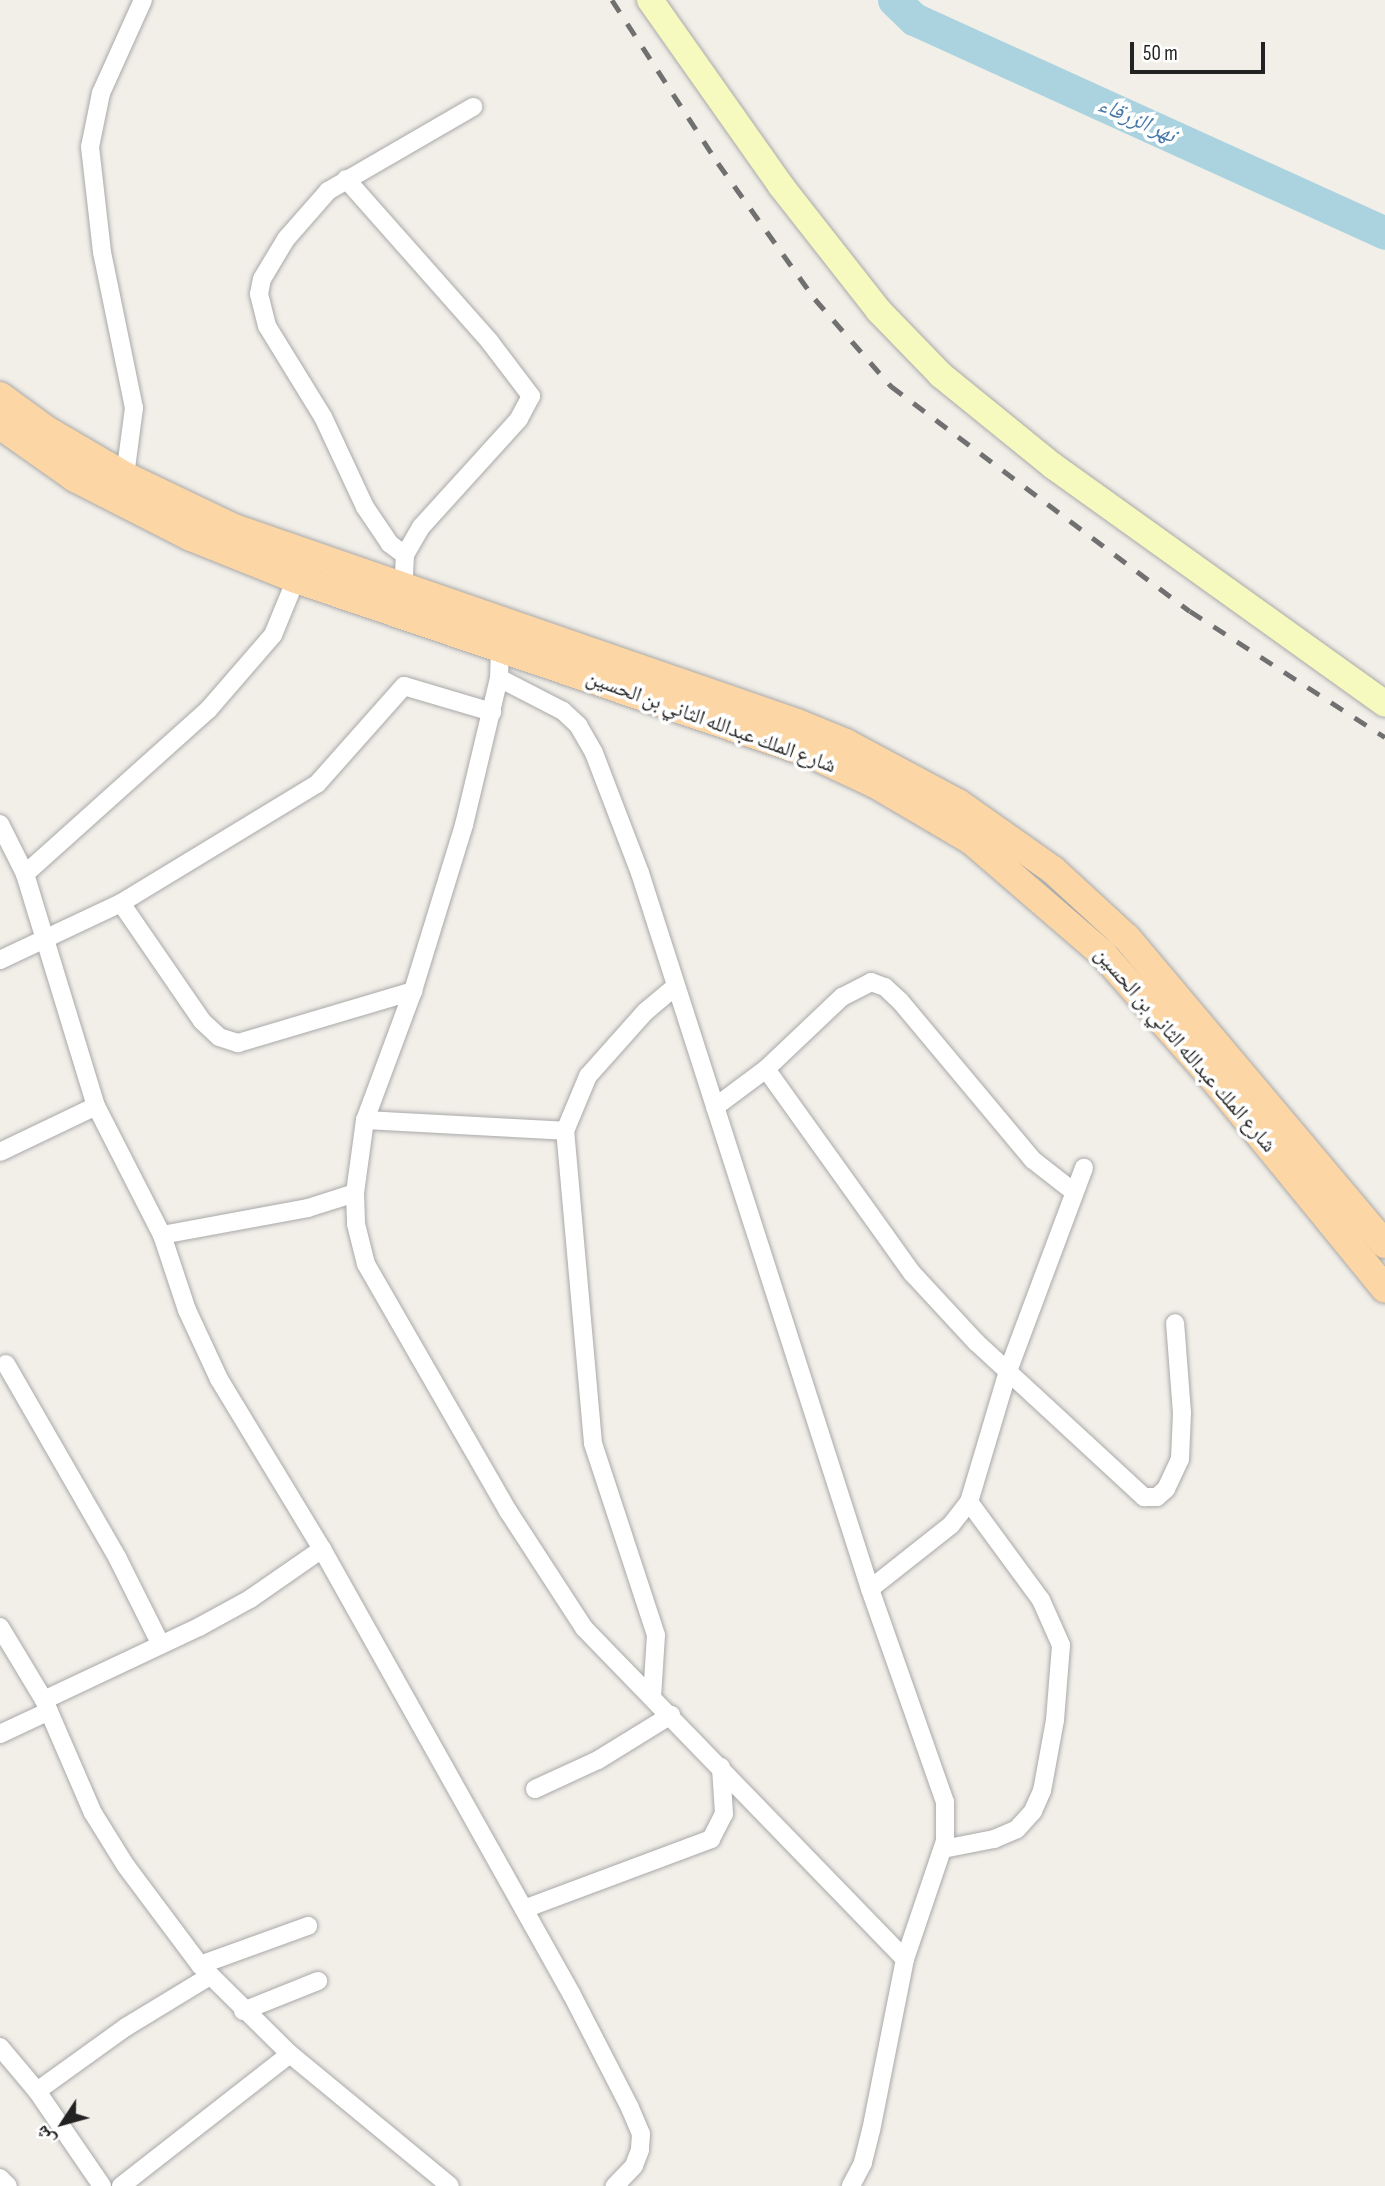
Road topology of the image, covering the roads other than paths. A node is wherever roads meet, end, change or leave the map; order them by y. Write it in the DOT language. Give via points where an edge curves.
graph roads {
  1 [pos="143,0"];
  2 [pos="650,0"];
  3 [pos="473,107"];
  4 [pos="346,178"];
  5 [pos="0,396"];
  6 [pos="0,425"];
  7 [pos="125,476"];
  8 [pos="405,555"];
  9 [pos="296,579"];
  10 [pos="403,589"];
  11 [pos="500,649"];
  12 [pos="499,677"];
  13 [pos="1385,704"];
  14 [pos="492,712"];
  15 [pos="0,824"];
  16 [pos="7,850"];
  17 [pos="25,874"];
  18 [pos="121,903"];
  19 [pos="42,939"];
  20 [pos="0,960"];
  21 [pos="675,986"];
  22 [pos="413,991"];
  23 [pos="766,1069"];
  24 [pos="1228,1075"];
  25 [pos="96,1106"];
  26 [pos="715,1107"];
  27 [pos="365,1120"];
  28 [pos="565,1131"];
  29 [pos="0,1152"];
  30 [pos="1084,1168"];
  31 [pos="1074,1192"];
  32 [pos="355,1193"];
  33 [pos="162,1236"];
  34 [pos="1385,1244"];
  35 [pos="1385,1289"];
  36 [pos="1175,1323"];
  37 [pos="6,1364"];
  38 [pos="1008,1371"];
  39 [pos="969,1502"];
  40 [pos="322,1549"];
  41 [pos="870,1588"];
  42 [pos="0,1627"];
  43 [pos="160,1643"];
  44 [pos="652,1697"];
  45 [pos="46,1706"];
  46 [pos="671,1716"];
  47 [pos="0,1734"];
  48 [pos="721,1767"];
  49 [pos="535,1789"];
  50 [pos="943,1849"];
  51 [pos="524,1909"];
  52 [pos="308,1926"];
  53 [pos="905,1959"];
  54 [pos="205,1970"];
  55 [pos="318,1981"];
  56 [pos="243,2011"];
  57 [pos="0,2047"];
  58 [pos="290,2054"];
  59 [pos="37,2091"];
  60 [pos="0,2178"];
  61 [pos="8,2186"];
  62 [pos="102,2186"];
  63 [pos="121,2186"];
  64 [pos="450,2186"];
  65 [pos="615,2186"];
  66 [pos="851,2186"];
  1 -- 7 [label="street" via="101,93 90,147 102,251 134,408"];
  2 -- 13 [label="street" via="781,187 880,311 941,375 1053,466"];
  3 -- 4 [label="street"];
  4 -- 8 [label="street" via="303,217 270,263 259,294 261,311 323,417 365,507 390,544"];
  4 -- 8 [label="street" via="491,342 531,396 519,419 421,527"];
  5 -- 7 [label="main road, شارع الملك عبدالله الثاني بن الحسين" via="45,429"];
  6 -- 9 [label="main road, شارع الملك عبدالله الثاني بن الحسين" via="75,478 144,516"];
  7 -- 10 [label="main road, شارع الملك عبدالله الثاني بن الحسين" via="234,528"];
  8 -- 10 [label="street"];
  9 -- 11 [label="main road, شارع الملك عبدالله الثاني بن الحسين"];
  9 -- 17 [label="street" via="273,635 215,701"];
  10 -- 24 [label="main road, شارع الملك عبدالله الثاني بن الحسين" via="797,723 947,796 1022,846 1078,891 1135,947"];
  11 -- 12 [label="street"];
  11 -- 24 [label="main road, شارع الملك عبدالله الثاني بن الحسين" via="808,753 924,811 972,841 1062,915"];
  12 -- 14 [label="street"];
  12 -- 21 [label="street" via="563,711 584,735 640,873"];
  14 -- 18 [label="street" via="404,686 317,784"];
  14 -- 22 [label="street" via="464,825"];
  15 -- 16 [label="street"];
  16 -- 17 [label="street"];
  17 -- 19 [label="street"];
  18 -- 19 [label="street"];
  18 -- 22 [label="street" via="202,1021 219,1037 238,1043"];
  19 -- 20 [label="street"];
  19 -- 25 [label="street"];
  21 -- 26 [label="street"];
  21 -- 28 [label="street" via="588,1076"];
  22 -- 27 [label="street"];
  23 -- 26 [label="street"];
  23 -- 31 [label="street" via="855,987 871,982 885,987 924,1025 1033,1160"];
  23 -- 38 [label="street" via="913,1274"];
  24 -- 34 [label="main road, شارع الملك عبدالله الثاني بن الحسين"];
  24 -- 35 [label="main road, شارع الملك عبدالله الثاني بن الحسين"];
  25 -- 29 [label="street"];
  25 -- 33 [label="street"];
  26 -- 41 [label="street"];
  27 -- 28 [label="street"];
  27 -- 32 [label="street"];
  28 -- 44 [label="street" via="593,1443 656,1635"];
  30 -- 31 [label="street"];
  31 -- 38 [label="street"];
  32 -- 33 [label="street" via="308,1208"];
  32 -- 44 [label="street" via="356,1224 366,1264 416,1356 558,1593 609,1657"];
  33 -- 40 [label="street" via="187,1310 219,1379"];
  36 -- 38 [label="street" via="1182,1413 1180,1459 1174,1478 1157,1497 1144,1497 1132,1488"];
  37 -- 43 [label="street" via="112,1548"];
  38 -- 39 [label="street"];
  39 -- 41 [label="street" via="951,1525"];
  39 -- 50 [label="street" via="1041,1600 1061,1644 1055,1720 1042,1791 1033,1811 1017,1829 994,1839"];
  40 -- 43 [label="street" via="250,1599"];
  40 -- 51 [label="street"];
  41 -- 50 [label="street" via="945,1802"];
  42 -- 45 [label="street"];
  43 -- 45 [label="street"];
  44 -- 46 [label="street"];
  45 -- 47 [label="street"];
  45 -- 54 [label="street" via="93,1813 126,1866"];
  46 -- 48 [label="street"];
  46 -- 49 [label="street" via="598,1760"];
  48 -- 51 [label="street" via="724,1814 711,1839"];
  48 -- 53 [label="street"];
  50 -- 53 [label="street"];
  51 -- 65 [label="street" via="641,2134 634,2166"];
  52 -- 54 [label="street"];
  53 -- 66 [label="street" via="871,2130"];
  54 -- 56 [label="street"];
  54 -- 59 [label="street"];
  55 -- 56 [label="street"];
  56 -- 58 [label="street"];
  57 -- 59 [label="street"];
  58 -- 63 [label="street"];
  58 -- 64 [label="street"];
  59 -- 62 [label="street"];
  60 -- 61 [label="street"];
}
